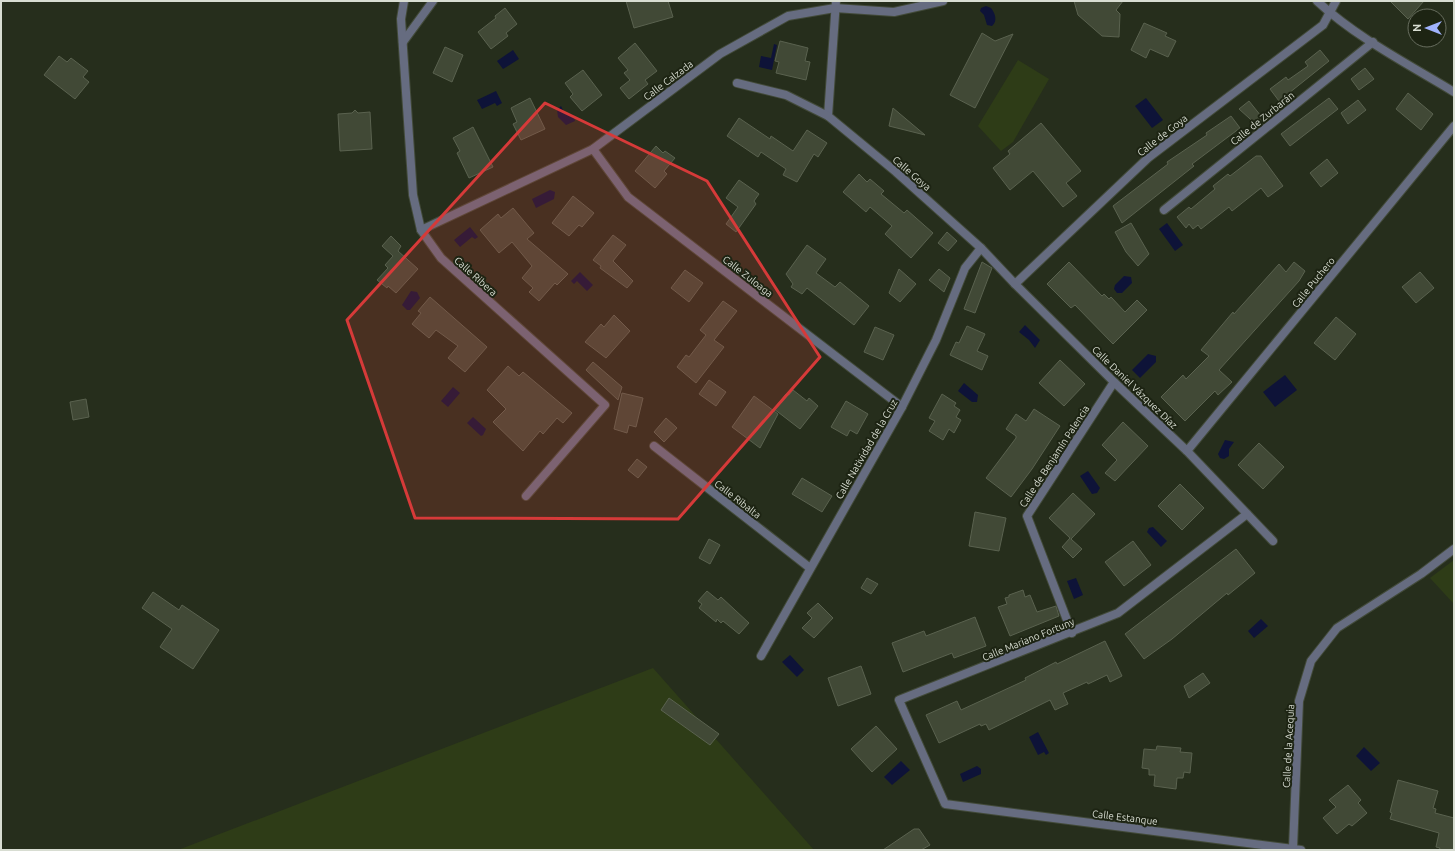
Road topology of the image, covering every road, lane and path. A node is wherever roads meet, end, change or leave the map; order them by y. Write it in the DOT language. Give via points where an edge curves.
graph roads {
  1 [pos="404,1"];
  2 [pos="433,1"];
  3 [pos="943,1"];
  4 [pos="1317,1"];
  5 [pos="1336,1"];
  6 [pos="835,4"];
  7 [pos="1330,13"];
  8 [pos="403,42"];
  9 [pos="1373,42"];
  10 [pos="737,83"];
  11 [pos="1454,92"];
  12 [pos="828,116"];
  13 [pos="1454,126"];
  14 [pos="593,149"];
  15 [pos="1164,210"];
  16 [pos="420,230"];
  17 [pos="981,248"];
  18 [pos="1015,284"];
  19 [pos="1114,382"];
  20 [pos="902,407"];
  21 [pos="654,446"];
  22 [pos="1187,451"];
  23 [pos="526,496"];
  24 [pos="1247,514"];
  25 [pos="1273,541"];
  26 [pos="1454,548"];
  27 [pos="810,568"];
  28 [pos="1072,632"];
  29 [pos="761,656"];
  30 [pos="945,804"];
  31 [pos="1297,849"];
  1 -- 8 [label="street, Calle Ribera" via="401,19"];
  2 -- 8 [label="street"];
  3 -- 6 [label="street, Calle Calzada" via="894,12"];
  4 -- 7 [label="street"];
  5 -- 7 [label="street, Calle de Goya"];
  6 -- 12 [label="street"];
  6 -- 14 [label="street, Calle Calzada" via="788,16 720,54"];
  7 -- 9 [label="street"];
  7 -- 18 [label="street, Calle de Goya" via="1323,25 1148,158"];
  8 -- 16 [label="street, Calle Ribera" via="413,195"];
  9 -- 11 [label="street"];
  9 -- 15 [label="street, Calle de Zurbarán"];
  10 -- 12 [label="street, Calle Goya" via="786,95"];
  12 -- 17 [label="street, Calle Goya" via="896,172"];
  13 -- 22 [label="street, Calle Puchero"];
  14 -- 16 [label="street, Calle Calzada"];
  14 -- 20 [label="street, Calle Zuloaga" via="628,197"];
  16 -- 23 [label="street, Calle Ribera" via="441,258 604,405"];
  17 -- 18 [label="street, Calle Daniel Vázquez Díaz"];
  17 -- 20 [label="street, Calle Natividad de la Cruz" via="965,268 936,340"];
  18 -- 19 [label="street, Calle Daniel Vázquez Díaz"];
  19 -- 22 [label="street, Calle Daniel Vázquez Díaz"];
  19 -- 28 [label="street, Calle de Benjamín Palencia" via="1027,516"];
  20 -- 27 [label="street, Calle Natividad de la Cruz"];
  21 -- 27 [label="street, Calle Ribalta"];
  22 -- 24 [label="street, Calle Daniel Vázquez Díaz"];
  24 -- 25 [label="street, Calle Daniel Vázquez Díaz"];
  24 -- 28 [label="street, Calle Mariano Fortuny" via="1118,613"];
  26 -- 31 [label="street, Calle de la Acequia" via="1421,574 1337,628 1311,661 1300,701"];
  27 -- 29 [label="street, Calle Natividad de la Cruz"];
  28 -- 30 [label="street, Calle Mariano Fortuny" via="899,700"];
  30 -- 31 [label="street, Calle Estanque"];
}
